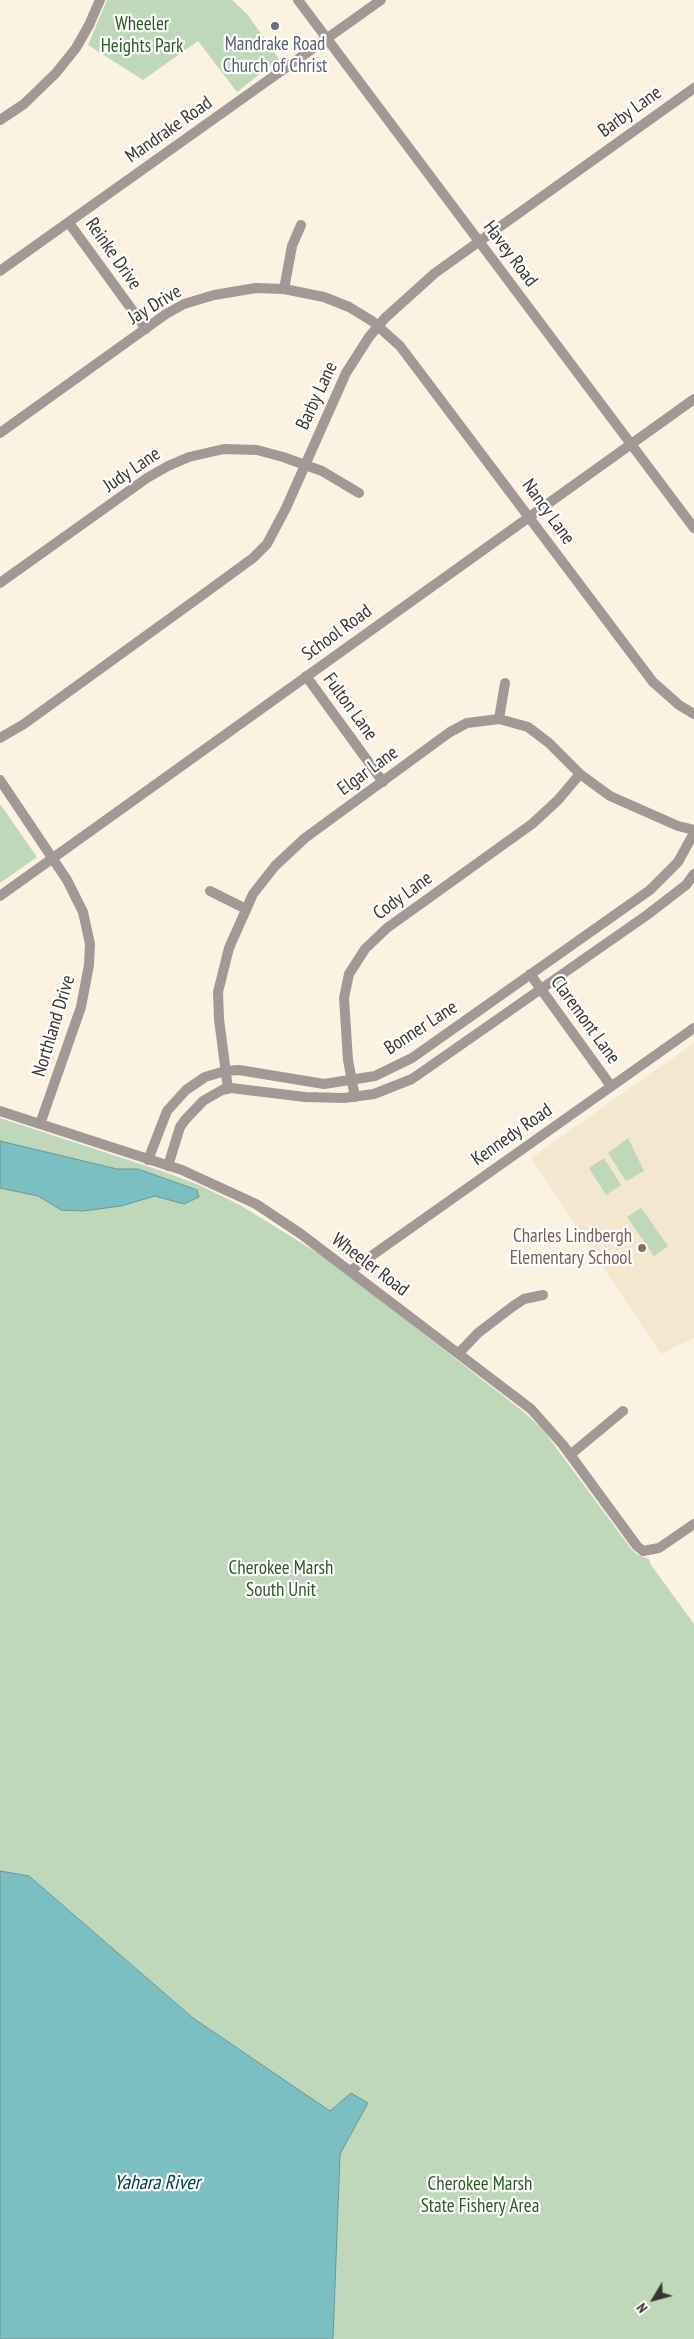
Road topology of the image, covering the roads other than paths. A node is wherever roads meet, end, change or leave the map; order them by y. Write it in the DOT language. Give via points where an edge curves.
graph roads {
  1 [pos="100,0"];
  2 [pos="298,0"];
  3 [pos="381,0"];
  4 [pos="327,39"];
  5 [pos="694,88"];
  6 [pos="0,120"];
  7 [pos="69,223"];
  8 [pos="301,226"];
  9 [pos="479,242"];
  10 [pos="0,271"];
  11 [pos="284,289"];
  12 [pos="378,326"];
  13 [pos="146,329"];
  14 [pos="694,399"];
  15 [pos="0,433"];
  16 [pos="631,444"];
  17 [pos="304,465"];
  18 [pos="359,493"];
  19 [pos="530,516"];
  20 [pos="694,528"];
  21 [pos="0,583"];
  22 [pos="306,676"];
  23 [pos="505,683"];
  24 [pos="694,714"];
  25 [pos="500,719"];
  26 [pos="0,738"];
  27 [pos="580,774"];
  28 [pos="0,780"];
  29 [pos="383,782"];
  30 [pos="694,832"];
  31 [pos="52,859"];
  32 [pos="694,874"];
  33 [pos="210,891"];
  34 [pos="0,896"];
  35 [pos="246,909"];
  36 [pos="530,974"];
  37 [pos="540,988"];
  38 [pos="694,1028"];
  39 [pos="225,1071"];
  40 [pos="352,1080"];
  41 [pos="612,1086"];
  42 [pos="228,1089"];
  43 [pos="355,1097"];
  44 [pos="0,1111"];
  45 [pos="40,1124"];
  46 [pos="148,1160"];
  47 [pos="168,1166"];
  48 [pos="350,1271"];
  49 [pos="543,1295"];
  50 [pos="459,1352"];
  51 [pos="623,1411"];
  52 [pos="570,1455"];
  53 [pos="694,1524"];
  1 -- 6 [label="street" via="90,25 56,73 24,104"];
  2 -- 4 [label="street, Havey Road"];
  3 -- 4 [label="street, Mandrake Road"];
  4 -- 7 [label="street, Mandrake Road"];
  4 -- 9 [label="street, Havey Road"];
  5 -- 9 [label="street, Barby Lane"];
  7 -- 10 [label="street, Mandrake Road"];
  7 -- 13 [label="street, Reinke Drive"];
  8 -- 11 [label="street" via="292,246"];
  9 -- 12 [label="street, Barby Lane" via="426,280"];
  9 -- 16 [label="street, Havey Road"];
  11 -- 12 [label="street, Jay Drive" via="324,297 349,307"];
  11 -- 13 [label="street, Jay Drive" via="256,288 214,295 184,304"];
  12 -- 17 [label="street, Barby Lane" via="346,373"];
  12 -- 19 [label="street, Nancy Lane" via="400,346"];
  13 -- 15 [label="street, Jay Drive"];
  14 -- 16 [label="street, School Road"];
  16 -- 19 [label="street, School Road"];
  16 -- 20 [label="street, Havey Road"];
  17 -- 18 [label="street, Judy Lane" via="322,471"];
  17 -- 21 [label="street, Judy Lane" via="283,456 246,448 216,450 178,460 147,478"];
  17 -- 26 [label="street, Barby Lane" via="267,544 253,558 24,724"];
  19 -- 22 [label="street, School Road"];
  19 -- 24 [label="street, Nancy Lane" via="653,682"];
  22 -- 29 [label="street, Fulton Lane"];
  22 -- 31 [label="street, School Road"];
  23 -- 25 [label="street"];
  25 -- 27 [label="street, Elgar Lane" via="520,724 536,733"];
  25 -- 29 [label="street, Elgar Lane" via="467,723 450,732"];
  27 -- 30 [label="street, Elgar Lane" via="610,796"];
  27 -- 40 [label="street, Cody Lane" via="532,824 387,928 365,950 349,974 344,998"];
  28 -- 31 [label="street, Northland Drive"];
  29 -- 35 [label="street, Elgar Lane" via="293,848 253,894"];
  30 -- 36 [label="street, Bonner Lane" via="678,862 650,890"];
  31 -- 34 [label="street, School Road"];
  31 -- 45 [label="street, Northland Drive" via="83,912 89,937 90,965 81,1007"];
  32 -- 37 [label="street, Bonner Lane" via="686,885 647,915"];
  33 -- 35 [label="street"];
  35 -- 39 [label="street, Elgar Lane" via="229,948 218,992"];
  36 -- 37 [label="street, Claremont Lane"];
  36 -- 40 [label="street, Bonner Lane" via="412,1058 374,1076"];
  37 -- 41 [label="street, Claremont Lane"];
  37 -- 43 [label="street, Bonner Lane" via="412,1079 374,1094"];
  38 -- 41 [label="street, Kennedy Road"];
  39 -- 40 [label="street, Bonner Lane" via="240,1070 324,1084"];
  39 -- 42 [label="street, Elgar Lane"];
  39 -- 46 [label="street, Bonner Lane" via="205,1077 177,1098 159,1128"];
  40 -- 43 [label="street, Cody Lane"];
  41 -- 48 [label="street, Kennedy Road"];
  42 -- 43 [label="street, Bonner Lane" via="305,1097"];
  42 -- 47 [label="street" via="203,1101 185,1120"];
  44 -- 45 [label="street, Wheeler Road"];
  45 -- 46 [label="street, Wheeler Road"];
  46 -- 47 [label="street, Wheeler Road"];
  47 -- 48 [label="street, Wheeler Road" via="256,1204"];
  48 -- 50 [label="street, Wheeler Road"];
  49 -- 50 [label="street" via="524,1299 512,1307 478,1332"];
  50 -- 52 [label="street, Wheeler Road" via="531,1409"];
  51 -- 52 [label="street"];
  52 -- 53 [label="street, Wheeler Road" via="637,1546 647,1551 659,1548"];
}
